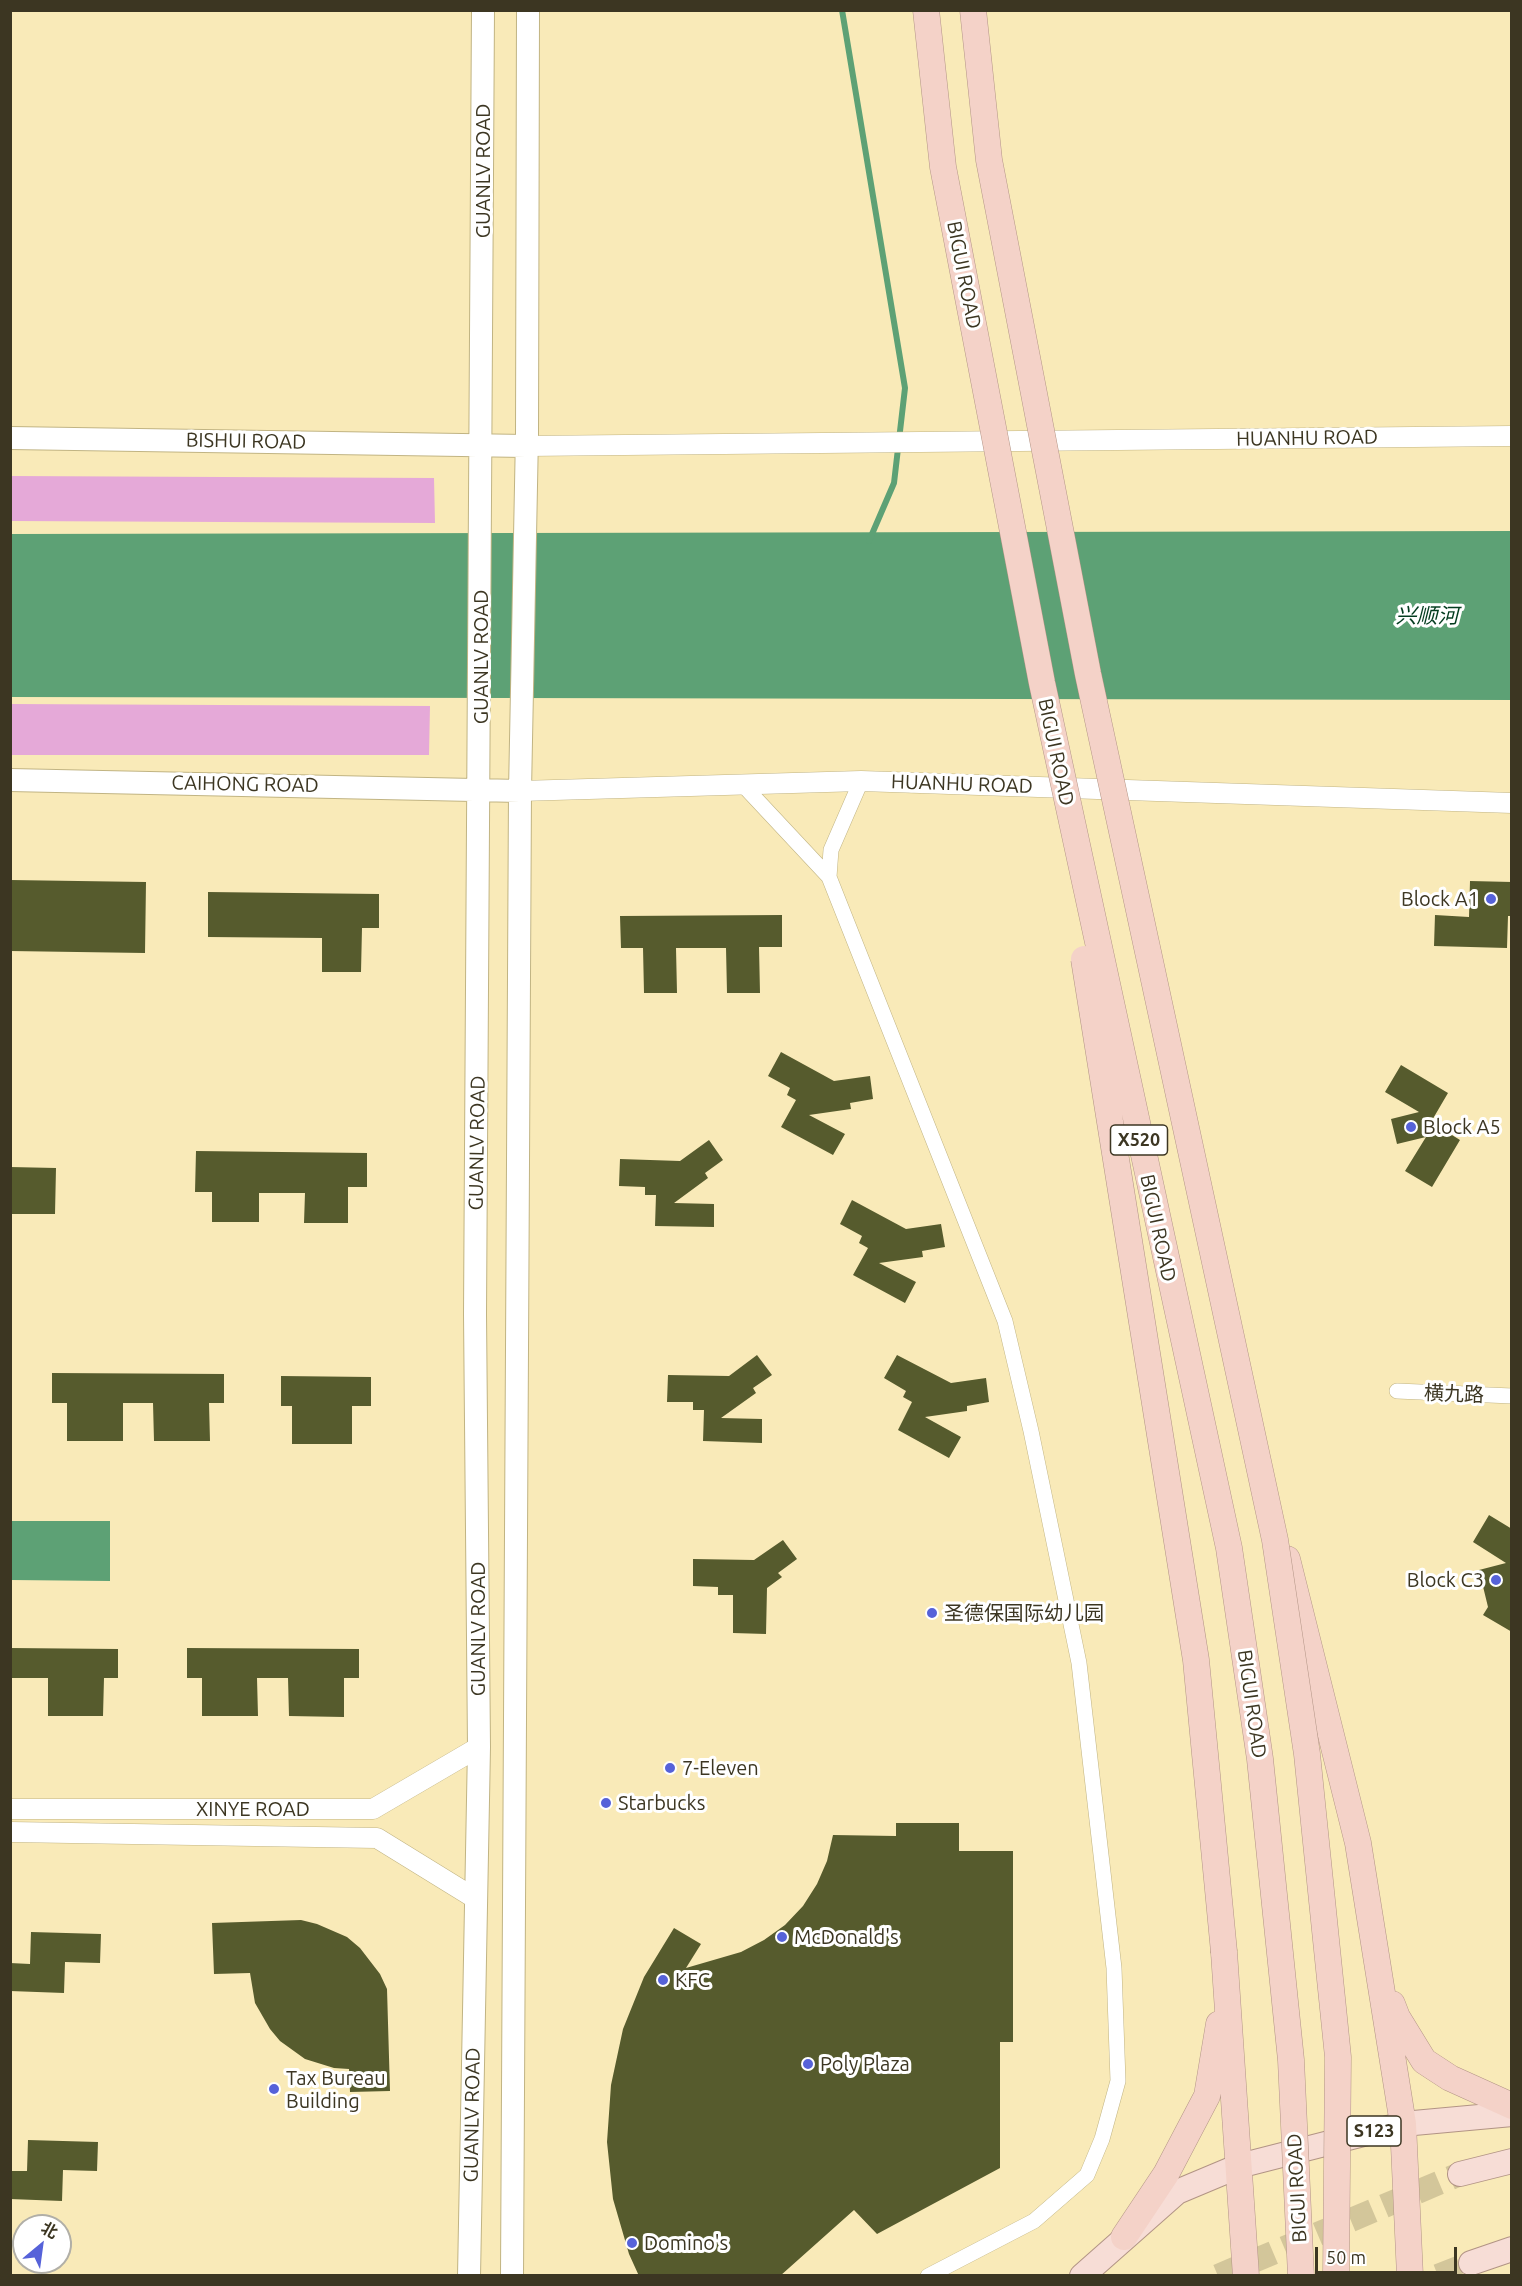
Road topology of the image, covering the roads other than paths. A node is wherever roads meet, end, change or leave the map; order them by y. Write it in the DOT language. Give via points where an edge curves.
graph roads {
  1 [pos="483,10"];
  2 [pos="528,10"];
  3 [pos="926,10"];
  4 [pos="973,10"];
  5 [pos="1512,436"];
  6 [pos="10,438"];
  7 [pos="482,445"];
  8 [pos="526,446"];
  9 [pos="1033,639"];
  10 [pos="10,780"];
  11 [pos="861,781"];
  12 [pos="743,785"];
  13 [pos="479,789"];
  14 [pos="520,791"];
  15 [pos="1512,803"];
  16 [pos="829,877"];
  17 [pos="1214,1264"];
  18 [pos="1397,1391"];
  19 [pos="1512,1396"];
  20 [pos="479,1746"];
  21 [pos="10,1809"];
  22 [pos="10,1832"];
  23 [pos="476,1899"];
  24 [pos="1224,1952"];
  25 [pos="1378,1961"];
  26 [pos="1512,2106"];
  27 [pos="1512,2114"];
  28 [pos="1403,2124"];
  29 [pos="1512,2161"];
  30 [pos="1239,2166"];
  31 [pos="1460,2174"];
  32 [pos="1124,2237"];
  33 [pos="1512,2249"];
  34 [pos="1471,2263"];
  35 [pos="470,2276"];
  36 [pos="512,2276"];
  37 [pos="928,2276"];
  38 [pos="1082,2276"];
  39 [pos="1246,2276"];
  40 [pos="1301,2276"];
  41 [pos="1336,2276"];
  42 [pos="1410,2276"];
  1 -- 7 [label="main road, GUANLV ROAD"];
  2 -- 8 [label="main road, GUANLV ROAD"];
  3 -- 9 [label="highway, BIGUI ROAD / X520, bridge" via="943,167"];
  4 -- 17 [label="highway, BIGUI ROAD / X520, bridge" via="989,160 1079,627"];
  5 -- 8 [label="street, HUANHU ROAD"];
  6 -- 7 [label="main road, BISHUI ROAD"];
  7 -- 8 [label="main road, BISHUI ROAD"];
  7 -- 13 [label="main road, GUANLV ROAD"];
  8 -- 14 [label="main road, GUANLV ROAD"];
  9 -- 24 [label="highway, bridge" via="1196,1660"];
  9 -- 40 [label="highway, BIGUI ROAD / X520, bridge" via="1229,1548 1260,1759 1288,2037"];
  10 -- 13 [label="main road, CAIHONG ROAD"];
  11 -- 12 [label="street, HUANHU ROAD"];
  11 -- 15 [label="street, HUANHU ROAD"];
  11 -- 16 [label="street" via="831,850"];
  12 -- 14 [label="street, HUANHU ROAD"];
  12 -- 16 [label="street"];
  13 -- 14 [label="main road, CAIHONG ROAD"];
  13 -- 20 [label="main road, GUANLV ROAD" via="475,1314"];
  14 -- 36 [label="main road, GUANLV ROAD"];
  16 -- 37 [label="street" via="1005,1321 1079,1663 1114,1968 1118,2081 1087,2175 1034,2221"];
  17 -- 25 [label="highway, bridge" via="1358,1843"];
  17 -- 41 [label="highway, BIGUI ROAD / X520, bridge" via="1275,1540 1306,1754 1338,2057"];
  18 -- 19 [label="street, 横九路"];
  20 -- 21 [label="street, XINYE ROAD" via="373,1809"];
  20 -- 23 [label="main road, GUANLV ROAD"];
  22 -- 23 [label="street, XINYE ROAD" via="376,1838"];
  23 -- 35 [label="main road, GUANLV ROAD"];
  24 -- 30 [label="highway"];
  24 -- 32 [label="highway" via="1220,2015 1207,2096 1166,2174"];
  25 -- 26 [label="highway" via="1397,2017 1424,2061 1449,2078"];
  25 -- 28 [label="highway"];
  27 -- 28 [label="main road, S123"];
  28 -- 30 [label="main road, S123"];
  28 -- 42 [label="highway"];
  29 -- 31 [label="main road"];
  30 -- 32 [label="main road" via="1177,2192"];
  30 -- 39 [label="highway"];
  32 -- 38 [label="main road"];
  33 -- 34 [label="main road"];
}
